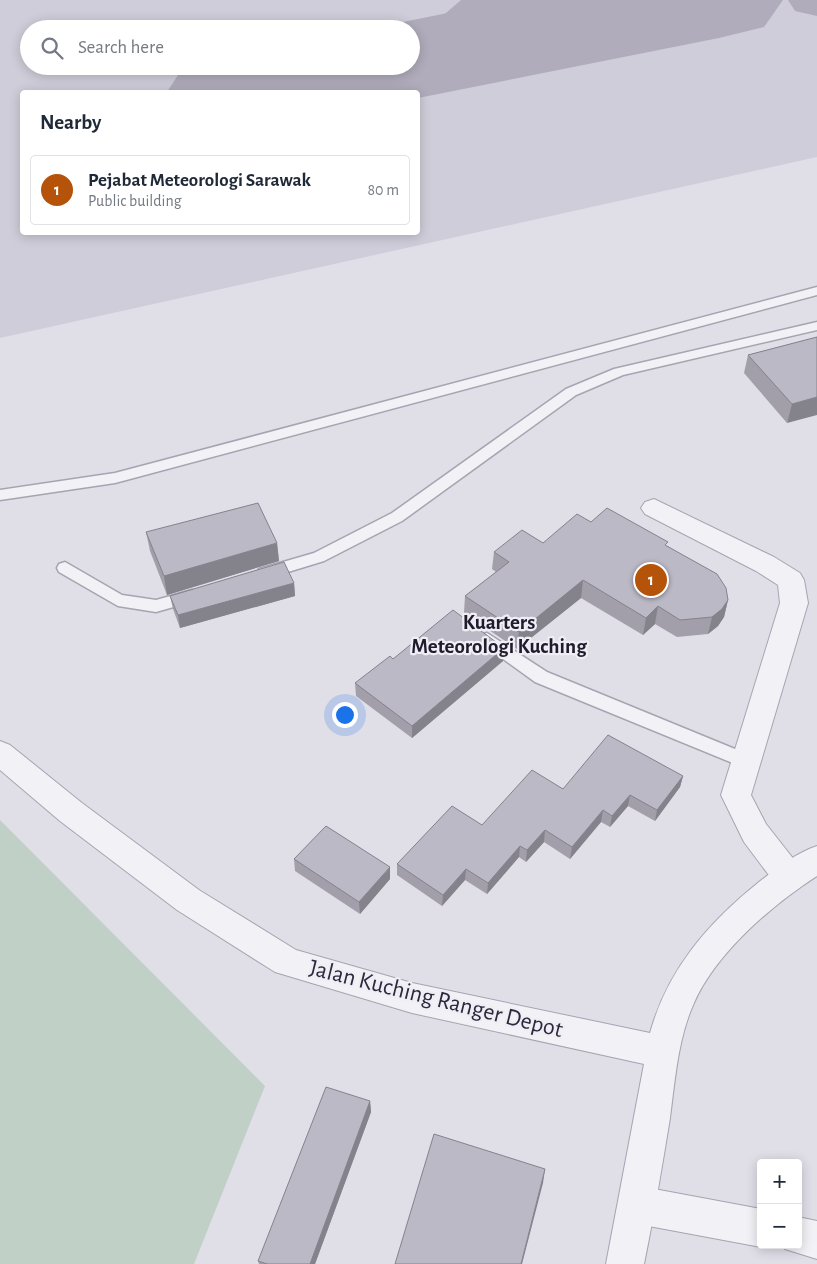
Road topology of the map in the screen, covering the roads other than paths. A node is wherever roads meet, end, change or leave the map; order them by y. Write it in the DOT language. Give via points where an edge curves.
graph roads {
  1 [pos="817,291"];
  2 [pos="817,326"];
  3 [pos="0,495"];
  4 [pos="654,508"];
  5 [pos="64,568"];
  6 [pos="247,579"];
  7 [pos="202,593"];
  8 [pos="477,631"];
  9 [pos="0,753"];
  10 [pos="746,761"];
  11 [pos="817,858"];
  12 [pos="788,876"];
  13 [pos="663,1052"];
  14 [pos="638,1205"];
  15 [pos="757,1227"];
  16 [pos="802,1237"];
  17 [pos="817,1240"];
  18 [pos="625,1264"];
  1 -- 3 [label="lane" via="115,478"];
  2 -- 6 [label="lane" via="619,372 571,392 397,517 319,557"];
  4 -- 10 [label="street" via="791,580 794,603"];
  5 -- 7 [label="lane" via="118,600 156,606"];
  8 -- 10 [label="lane" via="541,677"];
  9 -- 13 [label="street, Jalan Kuching Ranger Depot" via="71,812 188,900 287,962 412,998"];
  10 -- 12 [label="street" via="736,795 755,833"];
  11 -- 12 [label="street"];
  12 -- 13 [label="street" via="730,928 705,958 681,993"];
  13 -- 14 [label="street"];
  14 -- 15 [label="street"];
  14 -- 18 [label="street"];
  16 -- 17 [label="street"];
}
